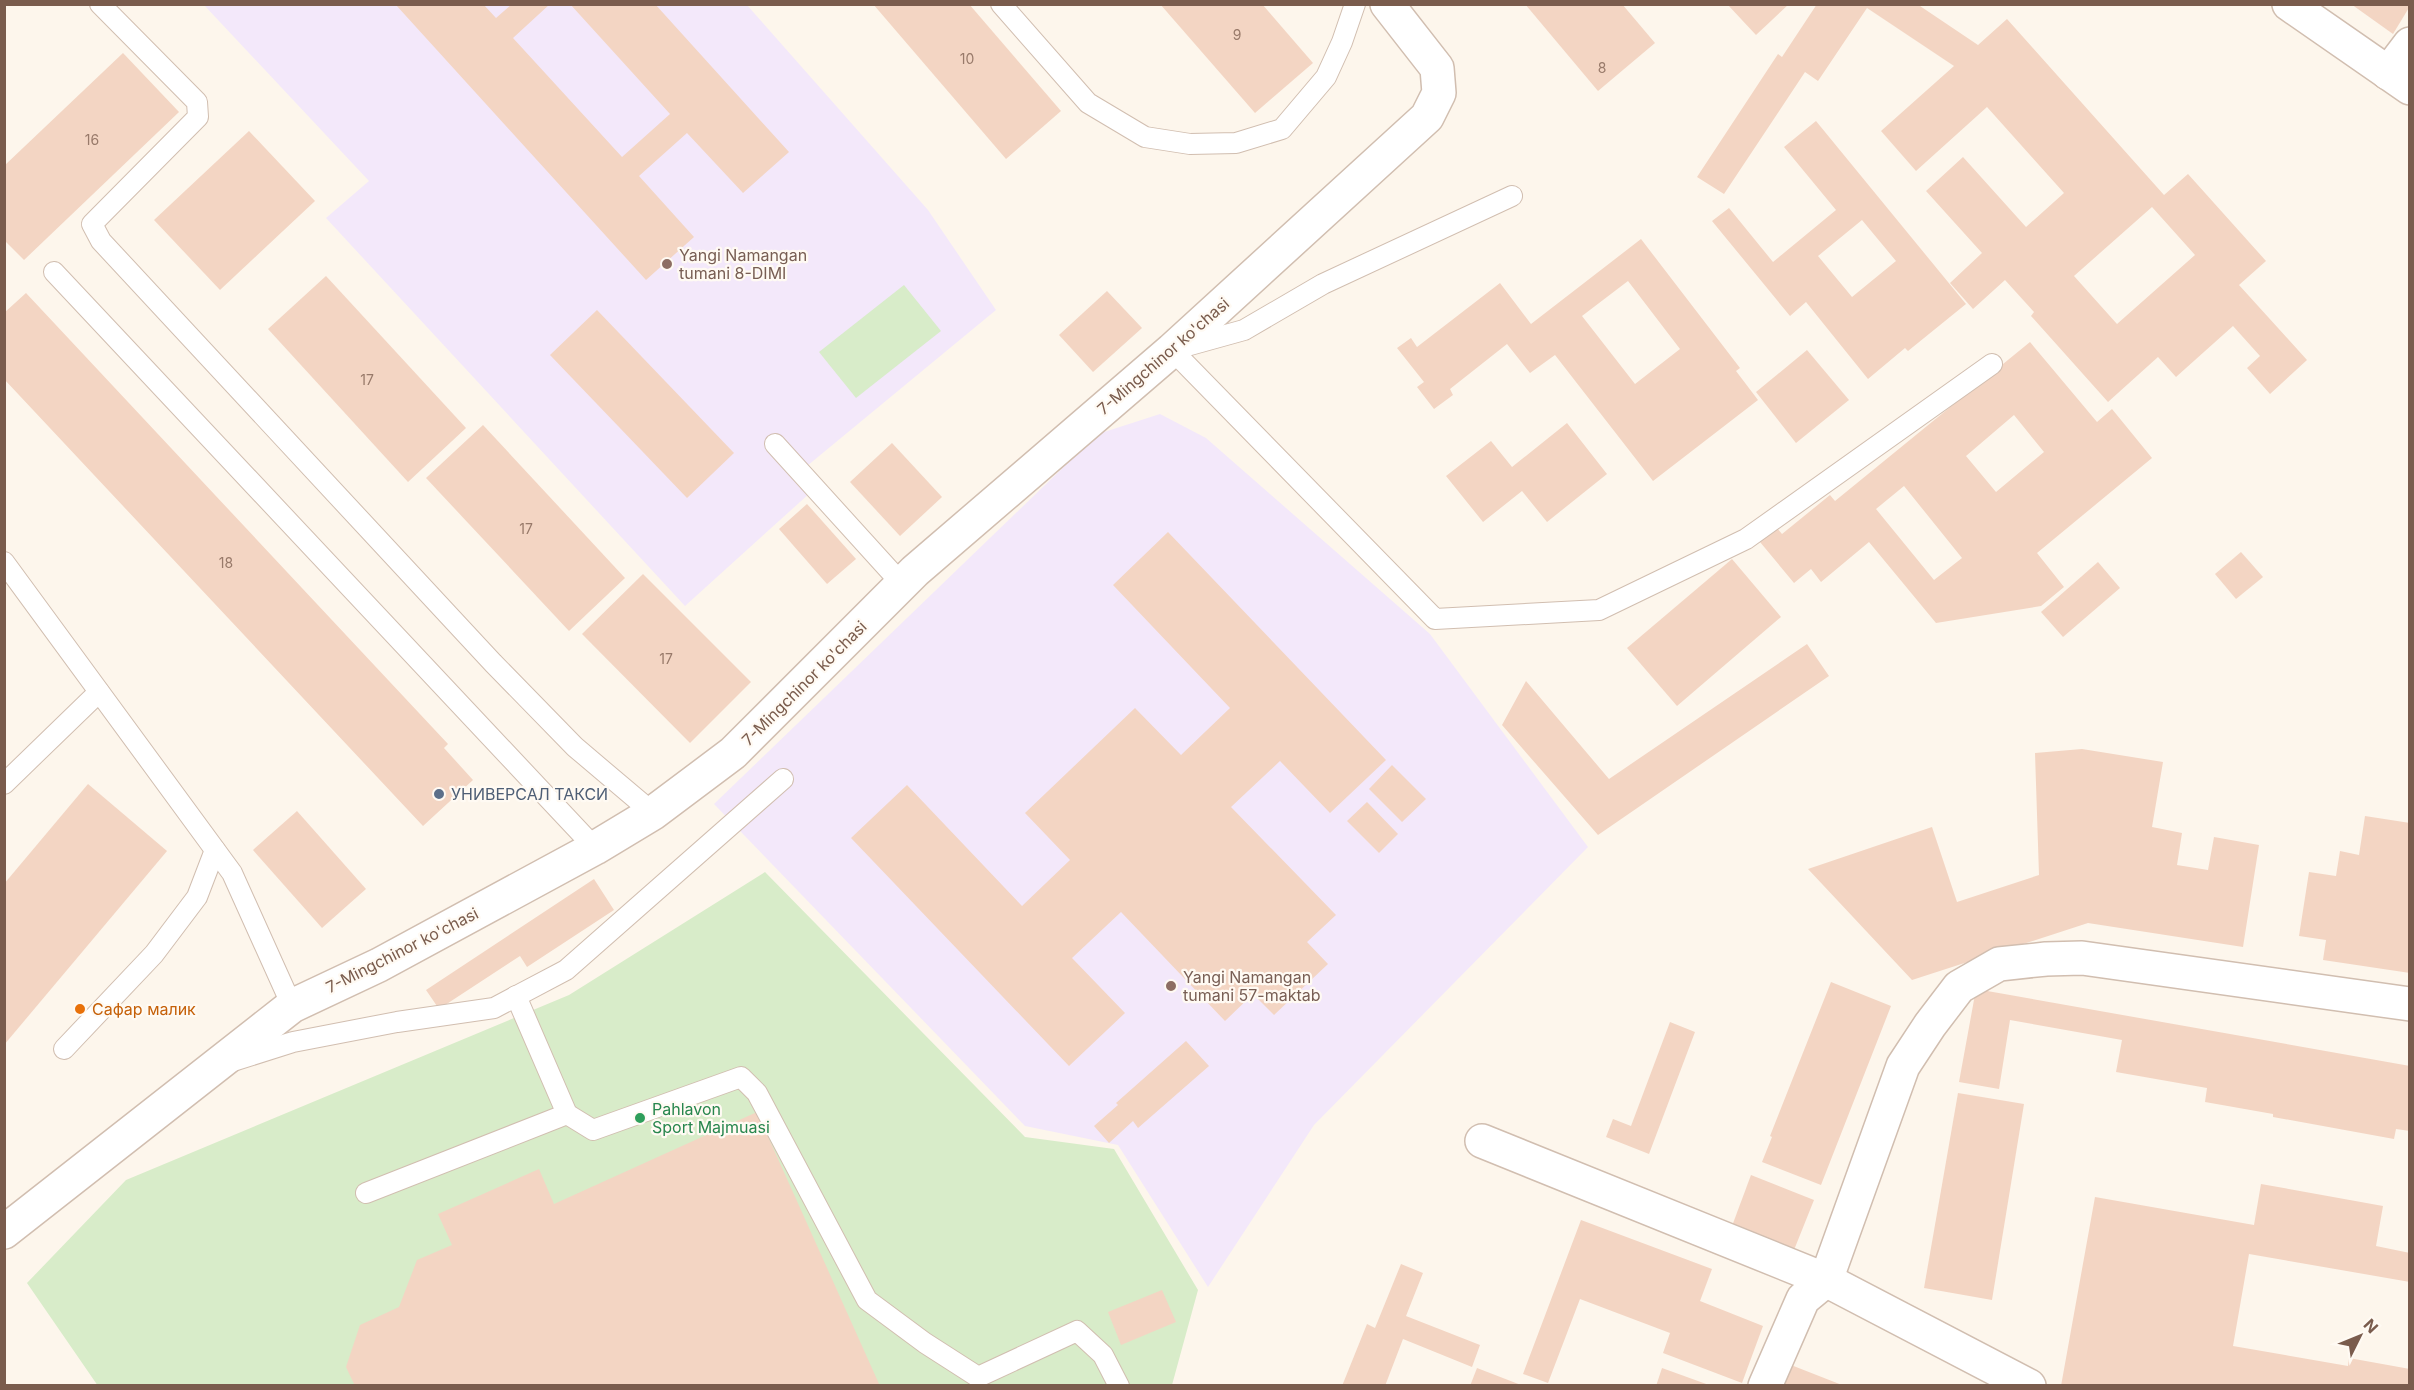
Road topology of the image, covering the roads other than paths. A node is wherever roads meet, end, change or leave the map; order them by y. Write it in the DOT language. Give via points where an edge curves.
graph roads {
  1 [pos="100,4"];
  2 [pos="1001,4"];
  3 [pos="1354,4"];
  4 [pos="1387,4"];
  5 [pos="2289,4"];
  6 [pos="2409,44"];
  7 [pos="2399,81"];
  8 [pos="1512,196"];
  9 [pos="54,272"];
  10 [pos="1172,350"];
  11 [pos="1992,364"];
  12 [pos="775,444"];
  13 [pos="4,562"];
  14 [pos="902,584"];
  15 [pos="99,692"];
  16 [pos="783,779"];
  17 [pos="4,783"];
  18 [pos="653,813"];
  19 [pos="595,848"];
  20 [pos="215,850"];
  21 [pos="516,996"];
  22 [pos="2409,1004"];
  23 [pos="292,1006"];
  24 [pos="64,1049"];
  25 [pos="213,1068"];
  26 [pos="567,1114"];
  27 [pos="1482,1141"];
  28 [pos="366,1193"];
  29 [pos="4,1232"];
  30 [pos="1826,1280"];
  31 [pos="1119,1386"];
  32 [pos="1765,1386"];
  33 [pos="2030,1386"];
  1 -- 18 [label="lane" via="197,102 198,117 92,224 101,241 493,663 575,747"];
  2 -- 3 [label="lane" via="1088,103 1145,137 1190,144 1236,143 1282,129 1326,77"];
  4 -- 10 [label="street, 7-Mingchinor ko'chasi" via="1437,68 1439,93 1427,117"];
  5 -- 7 [label="street"];
  6 -- 7 [label="street"];
  8 -- 10 [label="lane" via="1323,284 1244,330"];
  9 -- 19 [label="lane"];
  10 -- 11 [label="lane" via="1435,619 1599,610 1746,539"];
  10 -- 14 [label="street, 7-Mingchinor ko'chasi"];
  12 -- 14 [label="lane"];
  13 -- 15 [label="lane"];
  14 -- 18 [label="street, 7-Mingchinor ko'chasi" via="733,753"];
  15 -- 17 [label="lane"];
  15 -- 20 [label="lane"];
  16 -- 21 [label="lane" via="566,970"];
  18 -- 19 [label="street, 7-Mingchinor ko'chasi"];
  19 -- 23 [label="street, 7-Mingchinor ko'chasi" via="379,965"];
  20 -- 23 [label="lane" via="232,873"];
  20 -- 24 [label="lane" via="197,897 154,954"];
  21 -- 25 [label="lane" via="494,1008 293,1042"];
  21 -- 26 [label="lane"];
  22 -- 30 [label="street" via="2082,958 1999,964 1959,987 1903,1066"];
  23 -- 25 [label="street, 7-Mingchinor ko'chasi"];
  25 -- 29 [label="street, 7-Mingchinor ko'chasi"];
  26 -- 28 [label="lane"];
  26 -- 31 [label="lane" via="593,1130 741,1077 757,1093 867,1300 978,1377 1077,1332 1103,1355"];
  27 -- 30 [label="street"];
  30 -- 32 [label="street" via="1803,1299"];
  30 -- 33 [label="street"];
}
